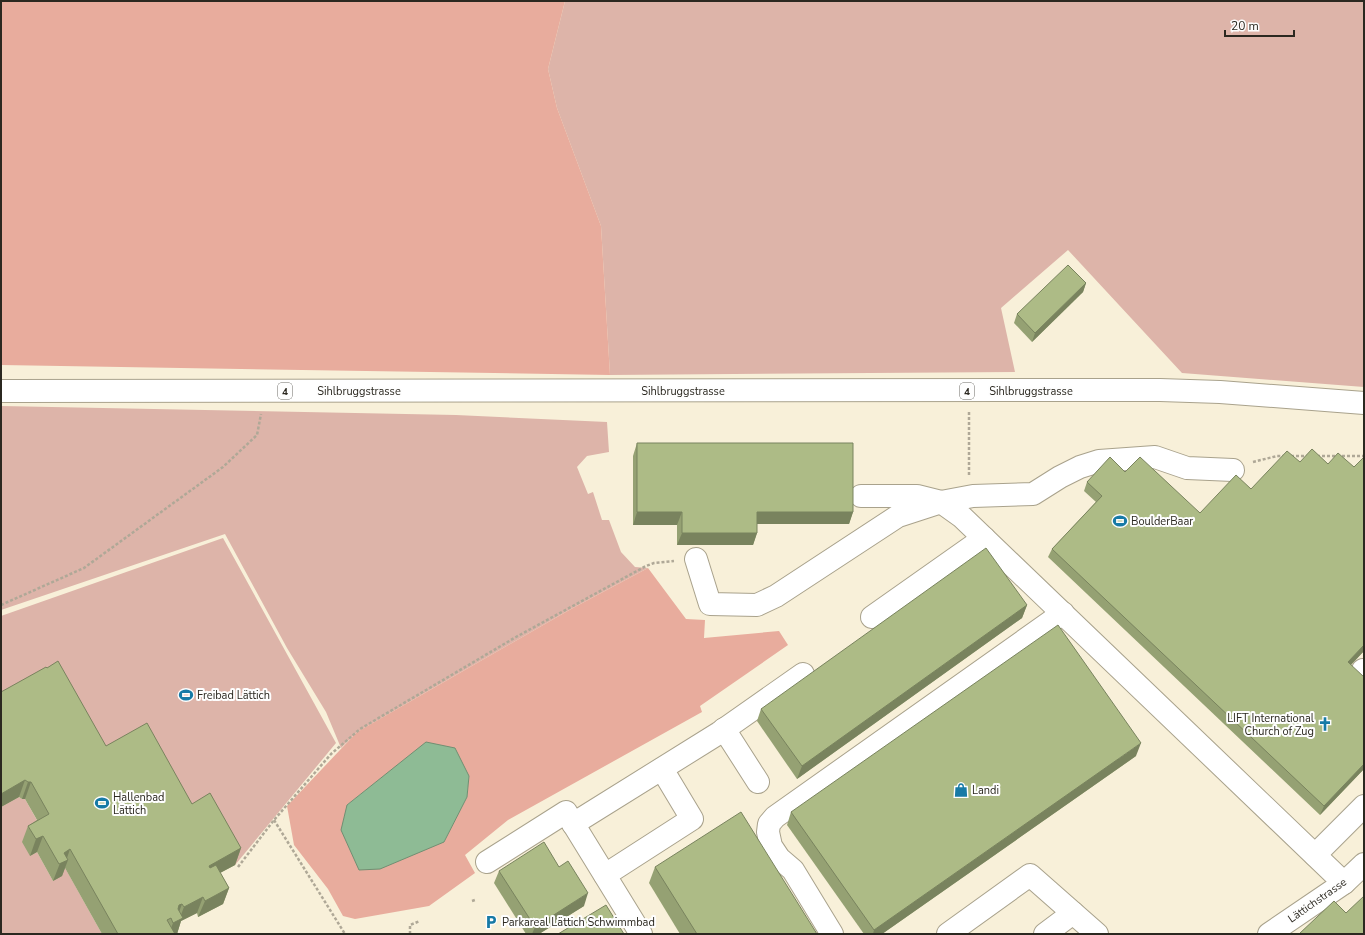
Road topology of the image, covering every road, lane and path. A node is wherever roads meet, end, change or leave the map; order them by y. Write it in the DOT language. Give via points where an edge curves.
graph roads {
  1 [pos="1,391"];
  2 [pos="266,391"];
  3 [pos="1364,403"];
  4 [pos="969,412"];
  5 [pos="1309,456"];
  6 [pos="1317,456"];
  7 [pos="1364,456"];
  8 [pos="969,457"];
  9 [pos="1234,470"];
  10 [pos="861,496"];
  11 [pos="941,502"];
  12 [pos="984,538"];
  13 [pos="696,559"];
  14 [pos="1,606"];
  15 [pos="1063,613"];
  16 [pos="872,617"];
  17 [pos="803,674"];
  18 [pos="724,729"];
  19 [pos="662,769"];
  20 [pos="758,782"];
  21 [pos="1364,806"];
  22 [pos="274,820"];
  23 [pos="573,824"];
  24 [pos="1315,855"];
  25 [pos="487,862"];
  26 [pos="1364,864"];
  27 [pos="238,867"];
  28 [pos="605,875"];
  29 [pos="1344,883"];
  30 [pos="1073,913"];
  31 [pos="420,921"];
  32 [pos="345,934"];
  33 [pos="410,934"];
  34 [pos="641,934"];
  35 [pos="832,934"];
  36 [pos="948,934"];
  37 [pos="1045,934"];
  38 [pos="1097,934"];
  39 [pos="1269,934"];
  1 -- 2 [label="main road, Sihlbruggstrasse / 4"];
  2 -- 3 [label="main road, Sihlbruggstrasse / 4" via="1160,390"];
  2 -- 14 [label="path" via="257,435 223,467 84,568"];
  4 -- 8 [label="path"];
  5 -- 9 [label="path" via="1277,456 1252,462"];
  6 -- 7 [label="path"];
  9 -- 11 [label="main road" via="1187,468 1155,457 1099,461 1080,467 1033,494 973,496"];
  10 -- 11 [label="main road" via="917,496"];
  11 -- 12 [label="main road"];
  11 -- 13 [label="main road" via="898,516 776,596 757,605 710,604"];
  12 -- 15 [label="main road"];
  12 -- 16 [label="main road"];
  13 -- 22 [label="path" via="646,566 509,641 360,729 331,754"];
  15 -- 24 [label="main road"];
  15 -- 35 [label="main road" via="769,824 771,846 779,858 793,870"];
  17 -- 18 [label="main road"];
  18 -- 19 [label="main road"];
  18 -- 20 [label="main road"];
  19 -- 23 [label="main road"];
  19 -- 28 [label="main road" via="692,819"];
  21 -- 24 [label="main road"];
  22 -- 27 [label="path"];
  22 -- 32 [label="path"];
  23 -- 25 [label="main road" via="566,812"];
  23 -- 28 [label="main road"];
  24 -- 29 [label="main road"];
  26 -- 29 [label="main road, Lättichstrasse"];
  28 -- 34 [label="main road"];
  29 -- 39 [label="main road, Lättichstrasse"];
  30 -- 36 [label="main road" via="1030,875"];
  30 -- 37 [label="main road"];
  30 -- 38 [label="main road"];
  31 -- 33 [label="path" via="410,925"];
}
